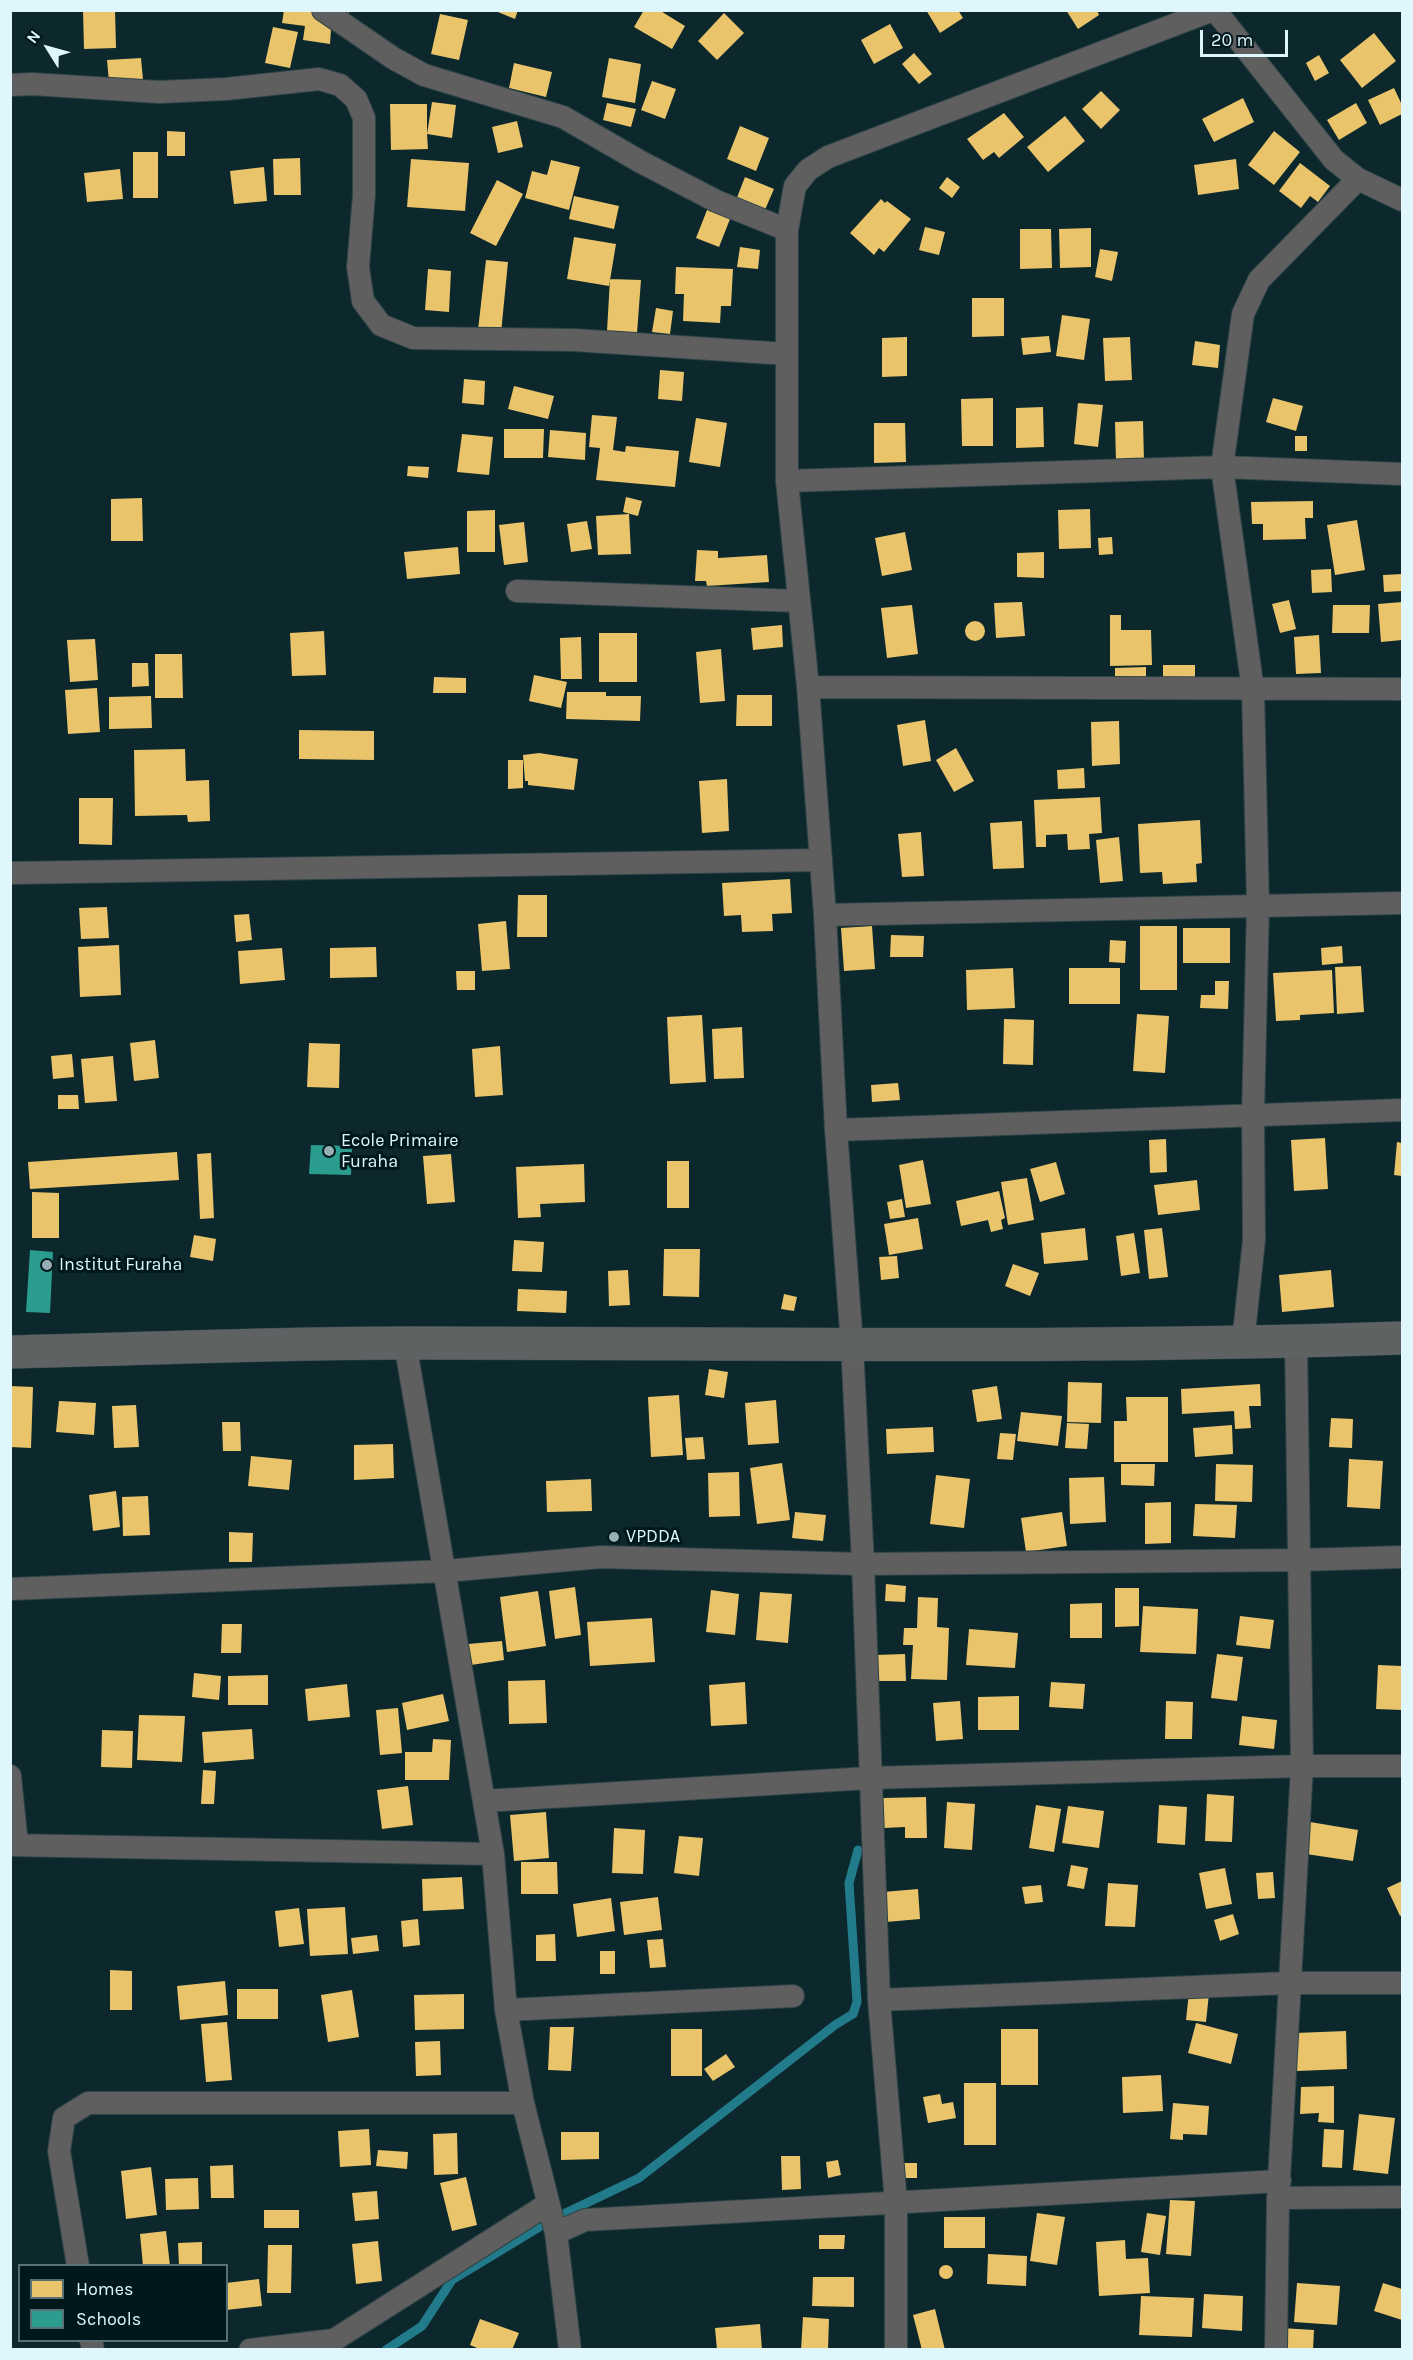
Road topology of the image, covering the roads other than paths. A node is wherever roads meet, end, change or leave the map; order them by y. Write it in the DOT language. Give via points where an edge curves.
graph roads {
  1 [pos="323,10"];
  2 [pos="1214,10"];
  3 [pos="10,85"];
  4 [pos="1358,179"];
  5 [pos="1402,200"];
  6 [pos="787,230"];
  7 [pos="787,354"];
  8 [pos="1222,467"];
  9 [pos="1402,474"];
  10 [pos="787,481"];
  11 [pos="517,591"];
  12 [pos="799,601"];
  13 [pos="808,687"];
  14 [pos="1402,689"];
  15 [pos="1253,690"];
  16 [pos="821,860"];
  17 [pos="10,873"];
  18 [pos="1402,903"];
  19 [pos="1257,906"];
  20 [pos="825,915"];
  21 [pos="1402,1110"];
  22 [pos="1253,1114"];
  23 [pos="836,1130"];
  24 [pos="1402,1338"];
  25 [pos="1244,1342"];
  26 [pos="1296,1342"];
  27 [pos="405,1343"];
  28 [pos="852,1345"];
  29 [pos="10,1352"];
  30 [pos="1402,1557"];
  31 [pos="1300,1560"];
  32 [pos="863,1564"];
  33 [pos="446,1571"];
  34 [pos="10,1589"];
  35 [pos="1302,1766"];
  36 [pos="1402,1766"];
  37 [pos="10,1776"];
  38 [pos="869,1778"];
  39 [pos="484,1801"];
  40 [pos="14,1845"];
  41 [pos="493,1854"];
  42 [pos="1289,1983"];
  43 [pos="1402,1983"];
  44 [pos="793,1996"];
  45 [pos="879,2000"];
  46 [pos="506,2010"];
  47 [pos="523,2103"];
  48 [pos="1279,2190"];
  49 [pos="1402,2197"];
  50 [pos="896,2203"];
  51 [pos="548,2204"];
  52 [pos="556,2233"];
  53 [pos="78,2264"];
  54 [pos="250,2349"];
  55 [pos="570,2349"];
  56 [pos="896,2349"];
  57 [pos="1276,2349"];
  1 -- 6 [label="street" via="424,75 563,117 716,201"];
  2 -- 4 [label="street" via="1334,160"];
  2 -- 6 [label="street" via="828,157 808,170 795,186"];
  3 -- 7 [label="street" via="159,92 319,79 340,85 356,99 364,118 364,195 358,267 363,301 381,325 413,338 574,340"];
  4 -- 5 [label="street"];
  4 -- 8 [label="street" via="1259,280 1243,314"];
  6 -- 7 [label="street"];
  7 -- 10 [label="street"];
  8 -- 9 [label="street"];
  8 -- 10 [label="street"];
  8 -- 15 [label="street"];
  10 -- 12 [label="street"];
  11 -- 12 [label="street"];
  12 -- 13 [label="street"];
  13 -- 15 [label="street"];
  13 -- 16 [label="street"];
  14 -- 15 [label="street"];
  15 -- 19 [label="street"];
  16 -- 17 [label="street"];
  16 -- 20 [label="street"];
  18 -- 19 [label="street"];
  19 -- 20 [label="street"];
  19 -- 22 [label="street"];
  20 -- 23 [label="street"];
  21 -- 22 [label="street"];
  22 -- 23 [label="street"];
  22 -- 25 [label="street" via="1254,1240"];
  23 -- 28 [label="street"];
  24 -- 26 [label="street"];
  25 -- 26 [label="street"];
  25 -- 28 [label="street"];
  26 -- 31 [label="street"];
  27 -- 28 [label="street"];
  27 -- 29 [label="street"];
  27 -- 33 [label="street"];
  28 -- 32 [label="street"];
  30 -- 31 [label="street"];
  31 -- 32 [label="street"];
  31 -- 35 [label="street"];
  32 -- 33 [label="street" via="601,1557"];
  32 -- 38 [label="street"];
  33 -- 34 [label="street"];
  33 -- 39 [label="street"];
  35 -- 36 [label="street"];
  35 -- 38 [label="street"];
  35 -- 42 [label="street"];
  37 -- 40 [label="street"];
  38 -- 39 [label="street"];
  38 -- 45 [label="street"];
  39 -- 41 [label="street"];
  40 -- 41 [label="street"];
  41 -- 46 [label="street"];
  42 -- 43 [label="street"];
  42 -- 45 [label="street"];
  42 -- 48 [label="street"];
  44 -- 46 [label="street"];
  45 -- 50 [label="street"];
  46 -- 47 [label="street"];
  47 -- 51 [label="street"];
  47 -- 53 [label="street" via="88,2103 64,2118 59,2151"];
  48 -- 49 [label="street"];
  48 -- 50 [label="street"];
  48 -- 57 [label="street"];
  50 -- 52 [label="street" via="585,2220"];
  50 -- 56 [label="street"];
  51 -- 52 [label="street"];
  51 -- 54 [label="street" via="334,2340"];
  52 -- 55 [label="street"];
}
